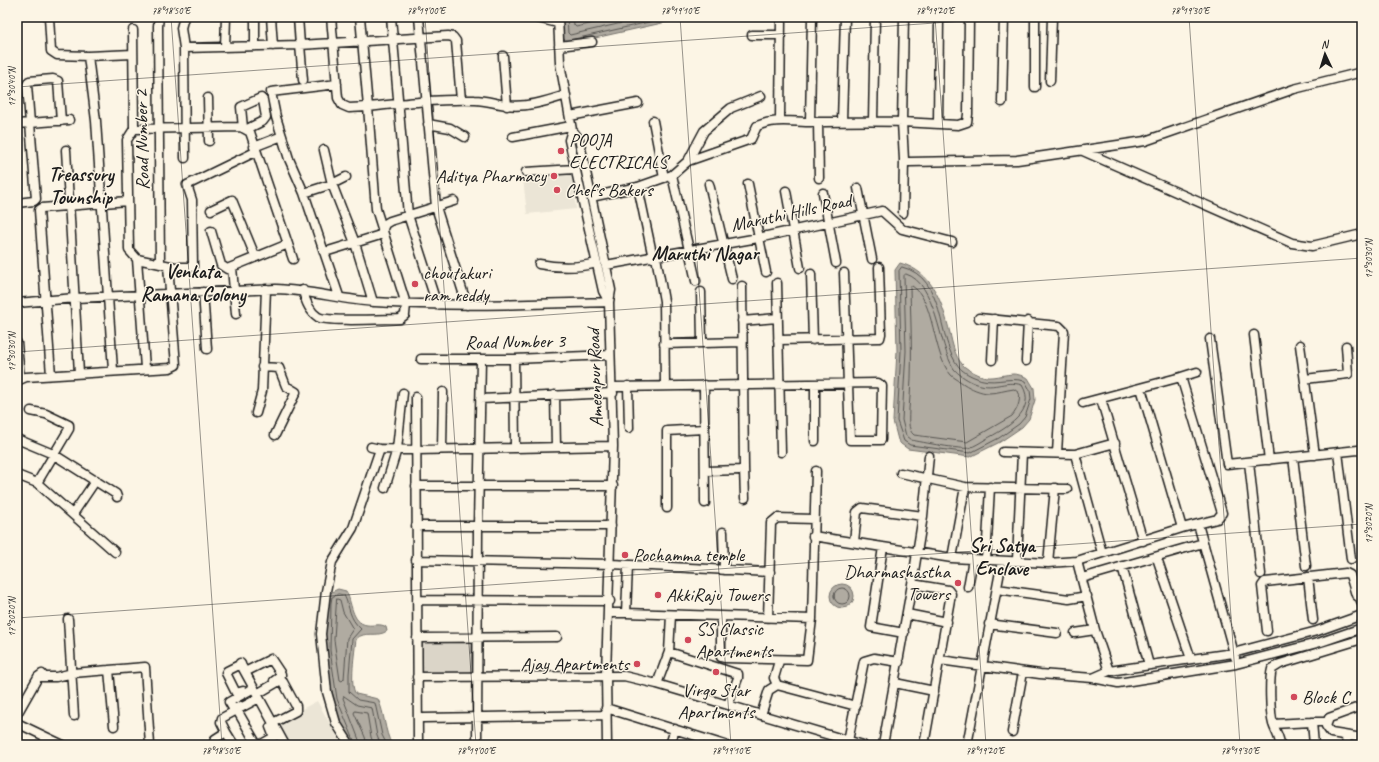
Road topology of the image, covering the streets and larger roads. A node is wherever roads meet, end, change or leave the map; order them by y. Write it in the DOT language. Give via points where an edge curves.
graph roads {
  1 [pos="49,17"];
  2 [pos="159,17"];
  3 [pos="184,17"];
  4 [pos="226,17"];
  5 [pos="256,17"];
  6 [pos="271,17"];
  7 [pos="298,17"];
  8 [pos="331,17"];
  9 [pos="360,17"];
  10 [pos="391,17"];
  11 [pos="419,17"];
  12 [pos="533,17"];
  13 [pos="781,17"];
  14 [pos="812,17"];
  15 [pos="845,17"];
  16 [pos="874,17"];
  17 [pos="904,17"];
  18 [pos="939,17"];
  19 [pos="969,17"];
  20 [pos="1004,17"];
  21 [pos="1035,17"];
  22 [pos="1052,17"];
  23 [pos="558,20"];
  24 [pos="133,30"];
  25 [pos="752,35"];
  26 [pos="781,35"];
  27 [pos="421,37"];
  28 [pos="393,39"];
  29 [pos="362,42"];
  30 [pos="592,42"];
  31 [pos="333,44"];
  32 [pos="256,45"];
  33 [pos="300,45"];
  34 [pos="273,46"];
  35 [pos="559,46"];
  36 [pos="225,47"];
  37 [pos="184,48"];
  38 [pos="133,54"];
  39 [pos="88,56"];
  40 [pos="503,56"];
  41 [pos="1362,72"];
  42 [pos="303,80"];
  43 [pos="1050,81"];
  44 [pos="337,84"];
  45 [pos="1035,87"];
  46 [pos="566,95"];
  47 [pos="761,96"];
  48 [pos="208,98"];
  49 [pos="461,100"];
  50 [pos="427,101"];
  51 [pos="1002,102"];
  52 [pos="638,103"];
  53 [pos="398,104"];
  54 [pos="508,106"];
  55 [pos="368,107"];
  56 [pos="570,116"];
  57 [pos="780,120"];
  58 [pos="653,121"];
  59 [pos="842,121"];
  60 [pos="873,121"];
  61 [pos="814,122"];
  62 [pos="902,122"];
  63 [pos="30,123"];
  64 [pos="17,124"];
  65 [pos="428,124"];
  66 [pos="938,124"];
  67 [pos="158,128"];
  68 [pos="184,128"];
  69 [pos="209,128"];
  70 [pos="572,128"];
  71 [pos="134,129"];
  72 [pos="282,136"];
  73 [pos="465,137"];
  74 [pos="514,137"];
  75 [pos="209,142"];
  76 [pos="66,150"];
  77 [pos="255,150"];
  78 [pos="324,150"];
  79 [pos="1082,150"];
  80 [pos="185,158"];
  81 [pos="904,160"];
  82 [pos="688,161"];
  83 [pos="526,172"];
  84 [pos="575,172"];
  85 [pos="585,173"];
  86 [pos="668,176"];
  87 [pos="346,177"];
  88 [pos="819,178"];
  89 [pos="332,184"];
  90 [pos="709,184"];
  91 [pos="748,184"];
  92 [pos="638,187"];
  93 [pos="858,188"];
  94 [pos="786,190"];
  95 [pos="304,193"];
  96 [pos="823,194"];
  97 [pos="590,197"];
  98 [pos="128,201"];
  99 [pos="454,201"];
  100 [pos="17,203"];
  101 [pos="102,203"];
  102 [pos="70,205"];
  103 [pos="436,207"];
  104 [pos="211,210"];
  105 [pos="903,212"];
  106 [pos="863,214"];
  107 [pos="408,215"];
  108 [pos="829,221"];
  109 [pos="794,229"];
  110 [pos="211,230"];
  111 [pos="382,232"];
  112 [pos="1362,234"];
  113 [pos="758,238"];
  114 [pos="952,242"];
  115 [pos="355,243"];
  116 [pos="288,244"];
  117 [pos="723,244"];
  118 [pos="690,251"];
  119 [pos="325,252"];
  120 [pos="255,256"];
  121 [pos="655,257"];
  122 [pos="137,258"];
  123 [pos="293,259"];
  124 [pos="872,259"];
  125 [pos="597,262"];
  126 [pos="836,263"];
  127 [pos="539,264"];
  128 [pos="164,265"];
  129 [pos="606,265"];
  130 [pos="879,267"];
  131 [pos="232,268"];
  132 [pos="800,268"];
  133 [pos="766,272"];
  134 [pos="844,273"];
  135 [pos="811,274"];
  136 [pos="732,279"];
  137 [pos="696,280"];
  138 [pos="777,283"];
  139 [pos="742,286"];
  140 [pos="266,289"];
  141 [pos="234,290"];
  142 [pos="303,290"];
  143 [pos="202,292"];
  144 [pos="701,292"];
  145 [pos="139,295"];
  146 [pos="171,295"];
  147 [pos="108,296"];
  148 [pos="339,296"];
  149 [pos="75,298"];
  150 [pos="45,300"];
  151 [pos="373,302"];
  152 [pos="609,302"];
  153 [pos="17,303"];
  154 [pos="406,304"];
  155 [pos="437,305"];
  156 [pos="467,305"];
  157 [pos="236,314"];
  158 [pos="777,318"];
  159 [pos="979,318"];
  160 [pos="994,319"];
  161 [pos="742,320"];
  162 [pos="1028,321"];
  163 [pos="1254,335"];
  164 [pos="846,339"];
  165 [pos="1210,339"];
  166 [pos="778,340"];
  167 [pos="813,340"];
  168 [pos="702,342"];
  169 [pos="742,342"];
  170 [pos="17,343"];
  171 [pos="664,344"];
  172 [pos="1300,345"];
  173 [pos="1346,346"];
  174 [pos="207,350"];
  175 [pos="610,355"];
  176 [pos="421,359"];
  177 [pos="481,359"];
  178 [pos="514,359"];
  179 [pos="992,360"];
  180 [pos="1026,361"];
  181 [pos="262,367"];
  182 [pos="145,368"];
  183 [pos="112,370"];
  184 [pos="1197,372"];
  185 [pos="80,373"];
  186 [pos="51,375"];
  187 [pos="1181,377"];
  188 [pos="1305,379"];
  189 [pos="19,380"];
  190 [pos="848,383"];
  191 [pos="780,384"];
  192 [pos="815,384"];
  193 [pos="704,385"];
  194 [pos="743,385"];
  195 [pos="628,386"];
  196 [pos="665,386"];
  197 [pos="1141,388"];
  198 [pos="613,390"];
  199 [pos="443,392"];
  200 [pos="403,393"];
  201 [pos="555,396"];
  202 [pos="416,397"];
  203 [pos="514,397"];
  204 [pos="480,399"];
  205 [pos="1101,399"];
  206 [pos="1083,404"];
  207 [pos="31,411"];
  208 [pos="256,413"];
  209 [pos="629,428"];
  210 [pos="704,429"];
  211 [pos="275,435"];
  212 [pos="17,439"];
  213 [pos="815,441"];
  214 [pos="1115,442"];
  215 [pos="556,446"];
  216 [pos="613,446"];
  217 [pos="479,447"];
  218 [pos="514,447"];
  219 [pos="397,449"];
  220 [pos="442,449"];
  221 [pos="416,450"];
  222 [pos="1362,451"];
  223 [pos="781,452"];
  224 [pos="1003,452"];
  225 [pos="1022,452"];
  226 [pos="1338,452"];
  227 [pos="1057,453"];
  228 [pos="53,454"];
  229 [pos="1075,454"];
  230 [pos="1315,455"];
  231 [pos="929,456"];
  232 [pos="1293,457"];
  233 [pos="1269,460"];
  234 [pos="1249,462"];
  235 [pos="744,468"];
  236 [pos="706,471"];
  237 [pos="816,471"];
  238 [pos="901,473"];
  239 [pos="17,475"];
  240 [pos="926,478"];
  241 [pos="96,480"];
  242 [pos="37,483"];
  243 [pos="416,486"];
  244 [pos="479,486"];
  245 [pos="612,486"];
  246 [pos="965,487"];
  247 [pos="990,487"];
  248 [pos="1020,487"];
  249 [pos="385,488"];
  250 [pos="1055,488"];
  251 [pos="1067,489"];
  252 [pos="117,497"];
  253 [pos="744,498"];
  254 [pos="705,503"];
  255 [pos="667,508"];
  256 [pos="73,514"];
  257 [pos="923,516"];
  258 [pos="814,519"];
  259 [pos="1198,524"];
  260 [pos="416,526"];
  261 [pos="478,526"];
  262 [pos="611,526"];
  263 [pos="1182,528"];
  264 [pos="723,532"];
  265 [pos="813,536"];
  266 [pos="1143,541"];
  267 [pos="854,542"];
  268 [pos="1203,543"];
  269 [pos="883,547"];
  270 [pos="917,551"];
  271 [pos="115,552"];
  272 [pos="1102,553"];
  273 [pos="952,558"];
  274 [pos="1157,558"];
  275 [pos="973,559"];
  276 [pos="1351,559"];
  277 [pos="416,560"];
  278 [pos="986,560"];
  279 [pos="1002,560"];
  280 [pos="1017,560"];
  281 [pos="1078,561"];
  282 [pos="478,562"];
  283 [pos="1048,563"];
  284 [pos="611,564"];
  285 [pos="628,566"];
  286 [pos="1122,566"];
  287 [pos="1306,566"];
  288 [pos="724,570"];
  289 [pos="770,572"];
  290 [pos="1261,574"];
  291 [pos="1308,577"];
  292 [pos="1082,578"];
  293 [pos="912,584"];
  294 [pos="968,587"];
  295 [pos="996,589"];
  296 [pos="1087,596"];
  297 [pos="416,600"];
  298 [pos="478,600"];
  299 [pos="610,601"];
  300 [pos="1361,601"];
  301 [pos="609,613"];
  302 [pos="626,613"];
  303 [pos="907,614"];
  304 [pos="671,615"];
  305 [pos="721,616"];
  306 [pos="1362,616"];
  307 [pos="768,618"];
  308 [pos="68,619"];
  309 [pos="812,619"];
  310 [pos="1313,620"];
  311 [pos="947,622"];
  312 [pos="989,624"];
  313 [pos="1362,628"];
  314 [pos="1096,630"];
  315 [pos="1317,631"];
  316 [pos="1267,632"];
  317 [pos="904,633"];
  318 [pos="1057,633"];
  319 [pos="1075,633"];
  320 [pos="557,637"];
  321 [pos="417,638"];
  322 [pos="478,638"];
  323 [pos="1362,639"];
  324 [pos="1321,642"];
  325 [pos="669,652"];
  326 [pos="1234,653"];
  327 [pos="1191,659"];
  328 [pos="940,660"];
  329 [pos="779,661"];
  330 [pos="899,662"];
  331 [pos="1236,664"];
  332 [pos="1148,665"];
  333 [pos="981,666"];
  334 [pos="109,670"];
  335 [pos="243,670"];
  336 [pos="1109,671"];
  337 [pos="255,672"];
  338 [pos="1023,672"];
  339 [pos="72,673"];
  340 [pos="606,675"];
  341 [pos="417,677"];
  342 [pos="478,677"];
  343 [pos="1093,678"];
  344 [pos="895,683"];
  345 [pos="657,684"];
  346 [pos="777,685"];
  347 [pos="934,690"];
  348 [pos="254,693"];
  349 [pos="728,705"];
  350 [pos="856,706"];
  351 [pos="1362,706"];
  352 [pos="237,710"];
  353 [pos="606,712"];
  354 [pos="17,714"];
  355 [pos="761,715"];
  356 [pos="74,716"];
  357 [pos="266,716"];
  358 [pos="478,717"];
  359 [pos="423,718"];
  360 [pos="1312,722"];
  361 [pos="1326,722"];
  362 [pos="17,723"];
  363 [pos="273,723"];
  364 [pos="1273,724"];
  365 [pos="114,726"];
  366 [pos="675,729"];
  367 [pos="226,732"];
  368 [pos="1012,732"];
  369 [pos="46,737"];
  370 [pos="279,737"];
  371 [pos="1362,738"];
  372 [pos="848,741"];
  373 [pos="1347,741"];
  374 [pos="702,742"];
  375 [pos="43,745"];
  376 [pos="63,745"];
  377 [pos="150,745"];
  378 [pos="213,745"];
  379 [pos="234,745"];
  380 [pos="257,745"];
  381 [pos="260,745"];
  382 [pos="269,745"];
  383 [pos="350,745"];
  384 [pos="418,745"];
  385 [pos="477,745"];
  386 [pos="607,745"];
  387 [pos="670,745"];
  388 [pos="725,745"];
  389 [pos="863,745"];
  390 [pos="883,745"];
  391 [pos="924,745"];
  392 [pos="967,745"];
  393 [pos="1280,745"];
  394 [pos="1314,745"];
  1 -- 39 [label="street" via="51,51 57,55"];
  2 -- 67 [label="street, Road Number 2"];
  3 -- 37 [label="street" via="181,28"];
  4 -- 36 [label="street"];
  5 -- 32 [label="street"];
  6 -- 34 [label="street"];
  7 -- 33 [label="street"];
  8 -- 31 [label="street"];
  9 -- 29 [label="street"];
  10 -- 28 [label="street"];
  11 -- 27 [label="street"];
  12 -- 23 [label="street"];
  13 -- 26 [label="street"];
  14 -- 61 [label="street"];
  15 -- 59 [label="street"];
  16 -- 60 [label="street"];
  17 -- 62 [label="street"];
  18 -- 66 [label="street"];
  19 -- 66 [label="street" via="967,122 958,125"];
  20 -- 51 [label="street"];
  21 -- 45 [label="street"];
  22 -- 43 [label="street"];
  23 -- 35 [label="street, Ameenpur Road"];
  24 -- 38 [label="street"];
  25 -- 26 [label="street"];
  26 -- 57 [label="street"];
  27 -- 28 [label="street"];
  27 -- 49 [label="street" via="453,37 456,42"];
  27 -- 50 [label="street"];
  28 -- 29 [label="street"];
  28 -- 53 [label="street"];
  29 -- 31 [label="street"];
  29 -- 55 [label="street"];
  30 -- 35 [label="street"];
  31 -- 33 [label="street"];
  31 -- 44 [label="street"];
  32 -- 34 [label="street"];
  32 -- 36 [label="street"];
  33 -- 34 [label="street"];
  33 -- 42 [label="street"];
  35 -- 46 [label="street, Ameenpur Road"];
  36 -- 37 [label="street"];
  37 -- 68 [label="street"];
  38 -- 39 [label="street"];
  38 -- 71 [label="street"];
  39 -- 101 [label="street"];
  40 -- 54 [label="street"];
  41 -- 79 [label="street" via="1294,88 1145,141"];
  44 -- 55 [label="street" via="338,98 342,105 349,108"];
  44 -- 72 [label="street" via="271,92"];
  46 -- 54 [label="street" via="546,102"];
  46 -- 56 [label="street, Ameenpur Road"];
  47 -- 82 [label="street" via="731,108 704,132"];
  48 -- 69 [label="street"];
  49 -- 50 [label="street"];
  49 -- 54 [label="street"];
  50 -- 53 [label="street"];
  50 -- 65 [label="street"];
  52 -- 56 [label="street"];
  53 -- 55 [label="street"];
  53 -- 107 [label="street"];
  55 -- 111 [label="street" via="376,209"];
  56 -- 70 [label="street, Ameenpur Road"];
  57 -- 61 [label="street"];
  57 -- 82 [label="street" via="757,126 751,139"];
  58 -- 86 [label="street"];
  59 -- 60 [label="street"];
  59 -- 61 [label="street"];
  60 -- 62 [label="street"];
  61 -- 88 [label="street"];
  62 -- 66 [label="street"];
  62 -- 81 [label="street"];
  63 -- 63 [label="street" via="65,121 58,83 53,79 27,83"];
  63 -- 64 [label="street"];
  63 -- 100 [label="street" via="36,199"];
  65 -- 73 [label="street" via="450,128"];
  65 -- 103 [label="street"];
  67 -- 68 [label="street"];
  67 -- 71 [label="street"];
  67 -- 128 [label="street, Road Number 2"];
  68 -- 69 [label="street"];
  68 -- 80 [label="street"];
  69 -- 75 [label="street"];
  69 -- 77 [label="street" via="245,128 250,132"];
  70 -- 74 [label="street"];
  70 -- 84 [label="street, Ameenpur Road" via="569,140"];
  70 -- 85 [label="street" via="579,139"];
  71 -- 98 [label="street" via="127,140"];
  72 -- 77 [label="street"];
  72 -- 95 [label="street"];
  76 -- 102 [label="street"];
  77 -- 116 [label="street"];
  77 -- 128 [label="street" via="187,185 192,200 194,265"];
  78 -- 89 [label="street"];
  79 -- 81 [label="street" via="1017,160"];
  79 -- 112 [label="street" via="1292,243 1317,245"];
  81 -- 105 [label="street"];
  82 -- 86 [label="street"];
  83 -- 84 [label="street"];
  84 -- 85 [label="street"];
  84 -- 125 [label="street, Ameenpur Road"];
  85 -- 97 [label="street"];
  86 -- 92 [label="street"];
  86 -- 118 [label="street"];
  87 -- 89 [label="street"];
  89 -- 95 [label="street"];
  89 -- 115 [label="street"];
  90 -- 117 [label="street"];
  91 -- 113 [label="street"];
  92 -- 97 [label="street"];
  92 -- 121 [label="street"];
  93 -- 106 [label="street"];
  94 -- 109 [label="street"];
  95 -- 119 [label="street"];
  96 -- 108 [label="street"];
  97 -- 129 [label="street"];
  98 -- 101 [label="street"];
  98 -- 122 [label="street" via="129,250"];
  99 -- 103 [label="street"];
  101 -- 102 [label="street"];
  101 -- 147 [label="street"];
  102 -- 149 [label="street"];
  102 -- 150 [label="street" via="40,210"];
  103 -- 107 [label="street"];
  103 -- 156 [label="street"];
  104 -- 120 [label="street" via="232,200"];
  106 -- 108 [label="street, Maruthi Hills Road"];
  106 -- 114 [label="street, Maruthi Hills Road" via="882,211 902,229"];
  106 -- 124 [label="street"];
  107 -- 111 [label="street" via="385,224"];
  107 -- 155 [label="street"];
  108 -- 109 [label="street, Maruthi Hills Road"];
  108 -- 126 [label="street"];
  109 -- 113 [label="street, Maruthi Hills Road"];
  109 -- 132 [label="street"];
  110 -- 131 [label="street" via="221,265 227,269"];
  111 -- 115 [label="street"];
  111 -- 154 [label="street"];
  113 -- 117 [label="street, Maruthi Hills Road"];
  113 -- 133 [label="street"];
  115 -- 119 [label="street"];
  115 -- 151 [label="street"];
  116 -- 120 [label="street"];
  116 -- 123 [label="street"];
  117 -- 118 [label="street, Maruthi Hills Road"];
  117 -- 136 [label="street"];
  118 -- 121 [label="street, Maruthi Hills Road"];
  118 -- 137 [label="street"];
  119 -- 148 [label="street"];
  120 -- 131 [label="street"];
  121 -- 129 [label="street, Maruthi Hills Road"];
  121 -- 171 [label="street" via="664,301"];
  122 -- 128 [label="street"];
  122 -- 145 [label="street"];
  125 -- 127 [label="street" via="583,267"];
  125 -- 152 [label="street, Ameenpur Road" via="603,291"];
  128 -- 146 [label="street, Road Number 2"];
  129 -- 152 [label="street" via="611,290"];
  130 -- 164 [label="street" via="881,336 878,339"];
  131 -- 141 [label="street"];
  134 -- 164 [label="street"];
  135 -- 167 [label="street"];
  138 -- 158 [label="street"];
  139 -- 161 [label="street"];
  140 -- 141 [label="street"];
  140 -- 142 [label="street"];
  140 -- 181 [label="street"];
  141 -- 143 [label="street"];
  141 -- 157 [label="street"];
  142 -- 148 [label="street"];
  142 -- 154 [label="street" via="311,310 323,318 400,319 405,315"];
  143 -- 146 [label="street"];
  143 -- 174 [label="street"];
  144 -- 168 [label="street"];
  145 -- 146 [label="street"];
  145 -- 147 [label="street"];
  145 -- 182 [label="street"];
  146 -- 182 [label="street, Road Number 2" via="177,362 174,366"];
  147 -- 149 [label="street"];
  147 -- 183 [label="street"];
  148 -- 151 [label="street"];
  149 -- 150 [label="street"];
  149 -- 185 [label="street"];
  150 -- 153 [label="street"];
  150 -- 186 [label="street"];
  151 -- 154 [label="street"];
  152 -- 156 [label="street"];
  152 -- 175 [label="street, Ameenpur Road"];
  154 -- 155 [label="street"];
  155 -- 156 [label="street"];
  158 -- 161 [label="street"];
  158 -- 166 [label="street"];
  159 -- 160 [label="street"];
  160 -- 162 [label="street"];
  160 -- 179 [label="street"];
  161 -- 169 [label="street"];
  162 -- 180 [label="street"];
  162 -- 227 [label="street" via="1059,326 1064,331"];
  163 -- 233 [label="street"];
  164 -- 167 [label="street"];
  164 -- 190 [label="street"];
  165 -- 234 [label="street" via="1227,464"];
  166 -- 167 [label="street"];
  166 -- 191 [label="street"];
  168 -- 169 [label="street"];
  168 -- 171 [label="street"];
  169 -- 194 [label="street"];
  170 -- 189 [label="street"];
  171 -- 196 [label="street"];
  172 -- 188 [label="street"];
  173 -- 188 [label="street" via="1348,374"];
  175 -- 178 [label="street, Road Number 3"];
  175 -- 198 [label="street, Ameenpur Road"];
  176 -- 177 [label="street, Road Number 3"];
  177 -- 178 [label="street, Road Number 3"];
  177 -- 204 [label="street"];
  178 -- 203 [label="street"];
  181 -- 208 [label="street" via="262,395"];
  181 -- 211 [label="street" via="279,368 286,386 296,392"];
  182 -- 183 [label="street"];
  183 -- 185 [label="street"];
  184 -- 187 [label="street"];
  185 -- 186 [label="street"];
  186 -- 189 [label="street"];
  187 -- 197 [label="street"];
  187 -- 259 [label="street" via="1222,513 1217,519"];
  188 -- 230 [label="street"];
  190 -- 190 [label="street" via="878,383 882,386 881,440 850,440"];
  190 -- 192 [label="street"];
  191 -- 192 [label="street"];
  191 -- 194 [label="street"];
  191 -- 223 [label="street"];
  192 -- 213 [label="street"];
  193 -- 194 [label="street"];
  193 -- 196 [label="street"];
  193 -- 210 [label="street"];
  194 -- 235 [label="street"];
  195 -- 196 [label="street"];
  195 -- 198 [label="street"];
  195 -- 209 [label="street"];
  197 -- 205 [label="street"];
  197 -- 263 [label="street"];
  198 -- 201 [label="street"];
  198 -- 216 [label="street, Ameenpur Road"];
  199 -- 220 [label="street"];
  200 -- 219 [label="street"];
  201 -- 203 [label="street"];
  201 -- 215 [label="street"];
  202 -- 221 [label="street"];
  203 -- 204 [label="street"];
  203 -- 218 [label="street"];
  204 -- 217 [label="street"];
  205 -- 206 [label="street"];
  205 -- 214 [label="street"];
  207 -- 228 [label="street" via="46,414 69,425"];
  210 -- 236 [label="street"];
  210 -- 255 [label="street" via="666,431"];
  212 -- 228 [label="street"];
  214 -- 229 [label="street"];
  214 -- 266 [label="street"];
  215 -- 216 [label="street"];
  215 -- 218 [label="street"];
  216 -- 245 [label="street, Ameenpur Road"];
  217 -- 218 [label="street"];
  217 -- 220 [label="street"];
  217 -- 244 [label="street"];
  219 -- 221 [label="street"];
  219 -- 249 [label="street"];
  219 -- 383 [label="street" via="376,448 353,528 332,562 326,591 321,634 326,692 336,723"];
  220 -- 221 [label="street"];
  221 -- 243 [label="street"];
  222 -- 226 [label="street"];
  224 -- 225 [label="street"];
  225 -- 227 [label="street"];
  225 -- 248 [label="street"];
  226 -- 230 [label="street"];
  226 -- 276 [label="street"];
  227 -- 229 [label="street"];
  228 -- 241 [label="street"];
  228 -- 242 [label="street"];
  229 -- 272 [label="street"];
  230 -- 232 [label="street"];
  231 -- 240 [label="street"];
  232 -- 233 [label="street"];
  232 -- 287 [label="street"];
  233 -- 234 [label="street"];
  234 -- 290 [label="street"];
  235 -- 236 [label="street"];
  235 -- 253 [label="street"];
  236 -- 254 [label="street"];
  237 -- 258 [label="street"];
  238 -- 240 [label="street"];
  239 -- 242 [label="street"];
  240 -- 246 [label="street"];
  240 -- 257 [label="street"];
  241 -- 252 [label="street"];
  241 -- 256 [label="street"];
  242 -- 256 [label="street"];
  243 -- 244 [label="street"];
  243 -- 260 [label="street"];
  244 -- 245 [label="street"];
  244 -- 261 [label="street"];
  245 -- 262 [label="street, Ameenpur Road"];
  246 -- 247 [label="street"];
  246 -- 273 [label="street"];
  247 -- 248 [label="street"];
  247 -- 278 [label="street"];
  248 -- 250 [label="street"];
  248 -- 280 [label="street"];
  250 -- 251 [label="street"];
  250 -- 283 [label="street"];
  256 -- 271 [label="street"];
  257 -- 267 [label="street" via="862,508 857,512"];
  257 -- 270 [label="street"];
  258 -- 265 [label="street"];
  258 -- 289 [label="street" via="777,518 771,522"];
  259 -- 263 [label="street"];
  259 -- 268 [label="street"];
  260 -- 261 [label="street"];
  260 -- 277 [label="street"];
  261 -- 262 [label="street"];
  261 -- 282 [label="street"];
  262 -- 284 [label="street, Ameenpur Road"];
  263 -- 266 [label="street"];
  264 -- 288 [label="street"];
  265 -- 267 [label="street"];
  265 -- 309 [label="street"];
  266 -- 272 [label="street"];
  267 -- 269 [label="street"];
  268 -- 274 [label="street"];
  268 -- 326 [label="street"];
  269 -- 270 [label="street"];
  269 -- 317 [label="street" via="871,627"];
  270 -- 273 [label="street"];
  270 -- 293 [label="street"];
  272 -- 281 [label="street"];
  273 -- 275 [label="street"];
  274 -- 286 [label="street"];
  274 -- 327 [label="street"];
  275 -- 278 [label="street"];
  275 -- 294 [label="street"];
  277 -- 282 [label="street"];
  277 -- 297 [label="street"];
  278 -- 279 [label="street"];
  279 -- 280 [label="street"];
  279 -- 295 [label="street"];
  280 -- 283 [label="street"];
  281 -- 283 [label="street"];
  281 -- 292 [label="street"];
  282 -- 284 [label="street"];
  282 -- 298 [label="street"];
  284 -- 285 [label="street"];
  284 -- 299 [label="street, Ameenpur Road"];
  285 -- 288 [label="street"];
  285 -- 302 [label="street"];
  286 -- 292 [label="street"];
  286 -- 332 [label="street"];
  288 -- 289 [label="street"];
  289 -- 307 [label="street"];
  291 -- 300 [label="street" via="1349,574 1356,595"];
  291 -- 310 [label="street"];
  291 -- 316 [label="street" via="1263,584"];
  292 -- 296 [label="street"];
  293 -- 303 [label="street"];
  293 -- 311 [label="street" via="948,590 951,599"];
  295 -- 296 [label="street" via="1070,598"];
  295 -- 312 [label="street"];
  296 -- 314 [label="street"];
  297 -- 298 [label="street"];
  297 -- 321 [label="street"];
  298 -- 299 [label="street"];
  298 -- 322 [label="street"];
  299 -- 301 [label="street, Ameenpur Road"];
  301 -- 302 [label="street"];
  301 -- 340 [label="street, Ameenpur Road"];
  302 -- 304 [label="street"];
  303 -- 311 [label="street"];
  303 -- 317 [label="street"];
  304 -- 305 [label="street"];
  304 -- 325 [label="street"];
  305 -- 307 [label="street"];
  305 -- 329 [label="street" via="720,657"];
  306 -- 315 [label="street"];
  307 -- 309 [label="street"];
  308 -- 339 [label="street"];
  309 -- 329 [label="street" via="807,660"];
  311 -- 328 [label="street"];
  312 -- 318 [label="street"];
  312 -- 333 [label="street"];
  313 -- 324 [label="street"];
  314 -- 319 [label="street"];
  314 -- 336 [label="street"];
  315 -- 324 [label="street"];
  315 -- 326 [label="street"];
  317 -- 330 [label="street"];
  320 -- 322 [label="street"];
  321 -- 322 [label="street"];
  321 -- 341 [label="street"];
  322 -- 342 [label="street"];
  323 -- 364 [label="street" via="1280,664 1272,669 1270,685"];
  324 -- 331 [label="street"];
  325 -- 345 [label="street"];
  325 -- 349 [label="street" via="738,674"];
  326 -- 327 [label="street"];
  326 -- 331 [label="street"];
  327 -- 332 [label="street"];
  328 -- 333 [label="street"];
  328 -- 347 [label="street"];
  329 -- 346 [label="street" via="774,678"];
  330 -- 344 [label="street"];
  330 -- 350 [label="street" via="874,658 864,661"];
  331 -- 343 [label="street" via="1118,683"];
  332 -- 336 [label="street"];
  333 -- 338 [label="street"];
  333 -- 392 [label="street"];
  334 -- 339 [label="street"];
  334 -- 365 [label="street"];
  334 -- 377 [label="street" via="145,667"];
  335 -- 337 [label="street"];
  335 -- 348 [label="street"];
  335 -- 348 [label="street" via="226,672 235,693"];
  335 -- 348 [label="street" via="271,659 281,673 281,676"];
  336 -- 343 [label="street"];
  338 -- 343 [label="street"];
  338 -- 368 [label="street"];
  339 -- 354 [label="street" via="56,677 38,677"];
  339 -- 356 [label="street"];
  340 -- 342 [label="street"];
  340 -- 345 [label="street" via="624,676"];
  340 -- 353 [label="street, Ameenpur Road"];
  341 -- 342 [label="street"];
  341 -- 384 [label="street"];
  342 -- 358 [label="street"];
  344 -- 347 [label="street"];
  344 -- 390 [label="street"];
  345 -- 349 [label="street"];
  346 -- 350 [label="street"];
  346 -- 355 [label="street" via="769,690"];
  347 -- 391 [label="street"];
  348 -- 352 [label="street"];
  348 -- 357 [label="street"];
  348 -- 363 [label="street" via="281,680 283,682 296,706 296,711"];
  349 -- 355 [label="street"];
  350 -- 372 [label="street"];
  351 -- 361 [label="street" via="1334,716"];
  352 -- 367 [label="street" via="222,718 221,722"];
  352 -- 380 [label="street"];
  353 -- 358 [label="street"];
  353 -- 366 [label="street"];
  353 -- 386 [label="street, Ameenpur Road"];
  355 -- 372 [label="street"];
  357 -- 363 [label="street"];
  357 -- 370 [label="street"];
  358 -- 359 [label="street"];
  358 -- 385 [label="street"];
  360 -- 361 [label="street"];
  360 -- 364 [label="street"];
  360 -- 394 [label="street"];
  361 -- 373 [label="street" via="1327,730"];
  362 -- 369 [label="street"];
  363 -- 370 [label="street"];
  364 -- 393 [label="street"];
  366 -- 374 [label="street"];
  366 -- 387 [label="street"];
  367 -- 378 [label="street" via="215,739"];
  367 -- 379 [label="street"];
  369 -- 375 [label="street"];
  369 -- 376 [label="street"];
  370 -- 381 [label="street"];
  370 -- 382 [label="street"];
  371 -- 373 [label="street"];
  372 -- 389 [label="street"];
  374 -- 388 [label="street"];
}
